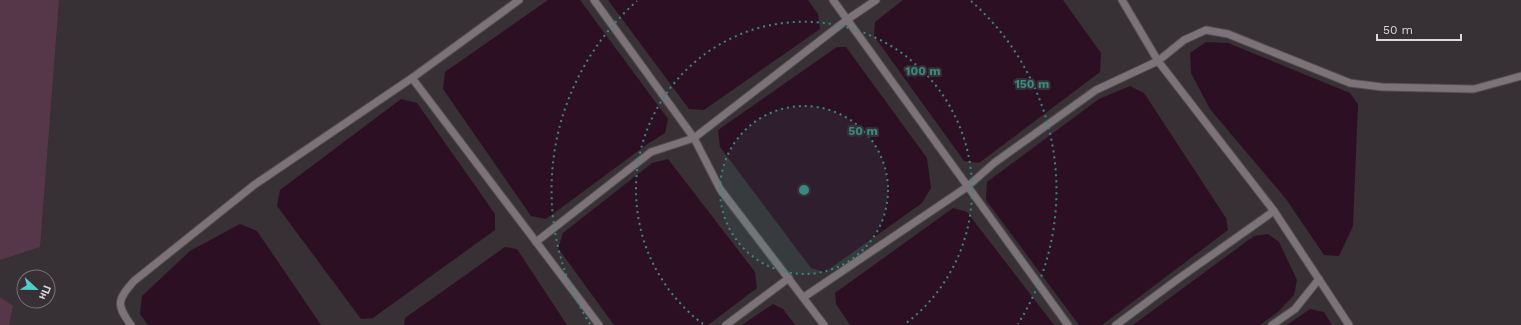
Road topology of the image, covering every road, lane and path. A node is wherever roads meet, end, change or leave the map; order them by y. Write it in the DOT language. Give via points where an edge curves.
graph roads {
  1 [pos="520,0"];
  2 [pos="594,0"];
  3 [pos="833,0"];
  4 [pos="876,0"];
  5 [pos="1122,0"];
  6 [pos="848,20"];
  7 [pos="1158,60"];
  8 [pos="1521,76"];
  9 [pos="412,78"];
  10 [pos="694,138"];
  11 [pos="967,187"];
  12 [pos="1274,210"];
  13 [pos="536,242"];
  14 [pos="789,278"];
  15 [pos="1319,279"];
  16 [pos="804,297"];
  17 [pos="131,325"];
  18 [pos="599,325"];
  19 [pos="726,325"];
  20 [pos="824,325"];
  21 [pos="1068,325"];
  22 [pos="1116,325"];
  23 [pos="1272,325"];
  24 [pos="1349,325"];
  1 -- 9 [label="lane"];
  2 -- 10 [label="lane"];
  3 -- 6 [label="lane"];
  4 -- 6 [label="lane"];
  5 -- 7 [label="lane"];
  6 -- 10 [label="lane"];
  6 -- 11 [label="lane"];
  7 -- 8 [label="lane" via="1184,40 1206,30 1228,34 1350,82 1382,87 1474,89"];
  7 -- 11 [label="lane" via="1096,90 994,163"];
  7 -- 12 [label="lane"];
  9 -- 13 [label="lane"];
  9 -- 17 [label="lane" via="254,185 134,281 120,302 123,313"];
  10 -- 13 [label="lane" via="651,152"];
  10 -- 14 [label="lane" via="720,189"];
  11 -- 16 [label="lane"];
  11 -- 21 [label="lane"];
  12 -- 15 [label="lane"];
  12 -- 22 [label="lane"];
  13 -- 18 [label="lane"];
  14 -- 16 [label="lane"];
  14 -- 19 [label="lane"];
  15 -- 23 [label="lane" via="1295,309"];
  15 -- 24 [label="lane"];
  16 -- 20 [label="lane"];
}
